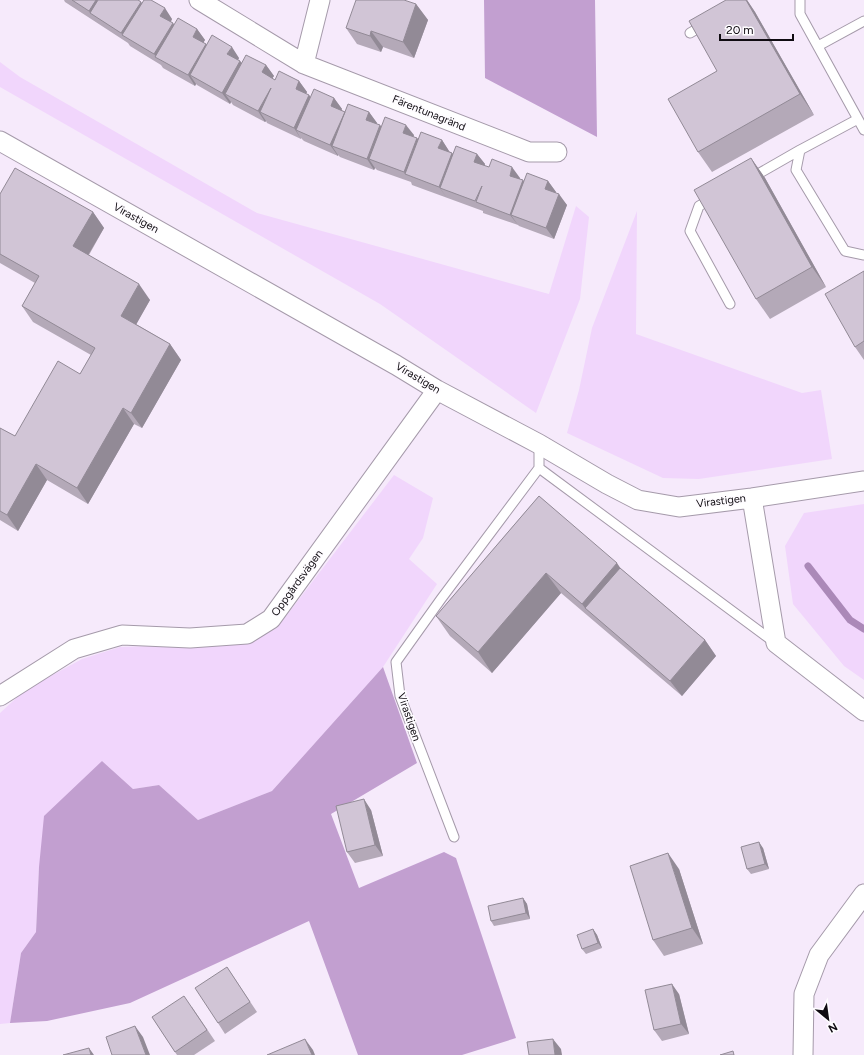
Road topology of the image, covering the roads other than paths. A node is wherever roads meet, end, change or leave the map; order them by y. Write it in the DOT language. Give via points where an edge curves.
graph roads {
  1 [pos="199,0"];
  2 [pos="320,0"];
  3 [pos="800,0"];
  4 [pos="864,21"];
  5 [pos="710,22"];
  6 [pos="690,33"];
  7 [pos="818,46"];
  8 [pos="304,64"];
  9 [pos="858,119"];
  10 [pos="864,130"];
  11 [pos="0,141"];
  12 [pos="800,150"];
  13 [pos="557,152"];
  14 [pos="740,184"];
  15 [pos="720,195"];
  16 [pos="864,255"];
  17 [pos="730,304"];
  18 [pos="437,390"];
  19 [pos="539,444"];
  20 [pos="539,468"];
  21 [pos="864,481"];
  22 [pos="752,498"];
  23 [pos="776,643"];
  24 [pos="0,696"];
  25 [pos="864,710"];
  26 [pos="454,837"];
  27 [pos="864,894"];
  28 [pos="803,1055"];
  1 -- 8 [label="street, Färentunagränd"];
  2 -- 8 [label="street"];
  3 -- 7 [label="lane" via="800,14"];
  4 -- 7 [label="lane"];
  5 -- 6 [label="lane"];
  7 -- 9 [label="lane"];
  8 -- 13 [label="street, Färentunagränd" via="529,152"];
  9 -- 10 [label="lane"];
  9 -- 12 [label="lane"];
  11 -- 18 [label="street, Virastigen"];
  12 -- 14 [label="lane"];
  12 -- 16 [label="lane" via="796,170 845,252"];
  15 -- 17 [label="lane" via="699,206 690,231"];
  18 -- 19 [label="street, Virastigen"];
  18 -- 24 [label="street, Oppgårdsvägen" via="271,619 246,634 190,638 122,635 74,649"];
  19 -- 20 [label="lane"];
  19 -- 22 [label="street, Virastigen" via="638,500 679,507"];
  20 -- 23 [label="lane"];
  20 -- 26 [label="lane, Virastigen" via="396,662 400,696"];
  21 -- 22 [label="street, Virastigen"];
  22 -- 23 [label="street"];
  23 -- 25 [label="street"];
  27 -- 28 [label="street" via="819,955 804,994"];
}
